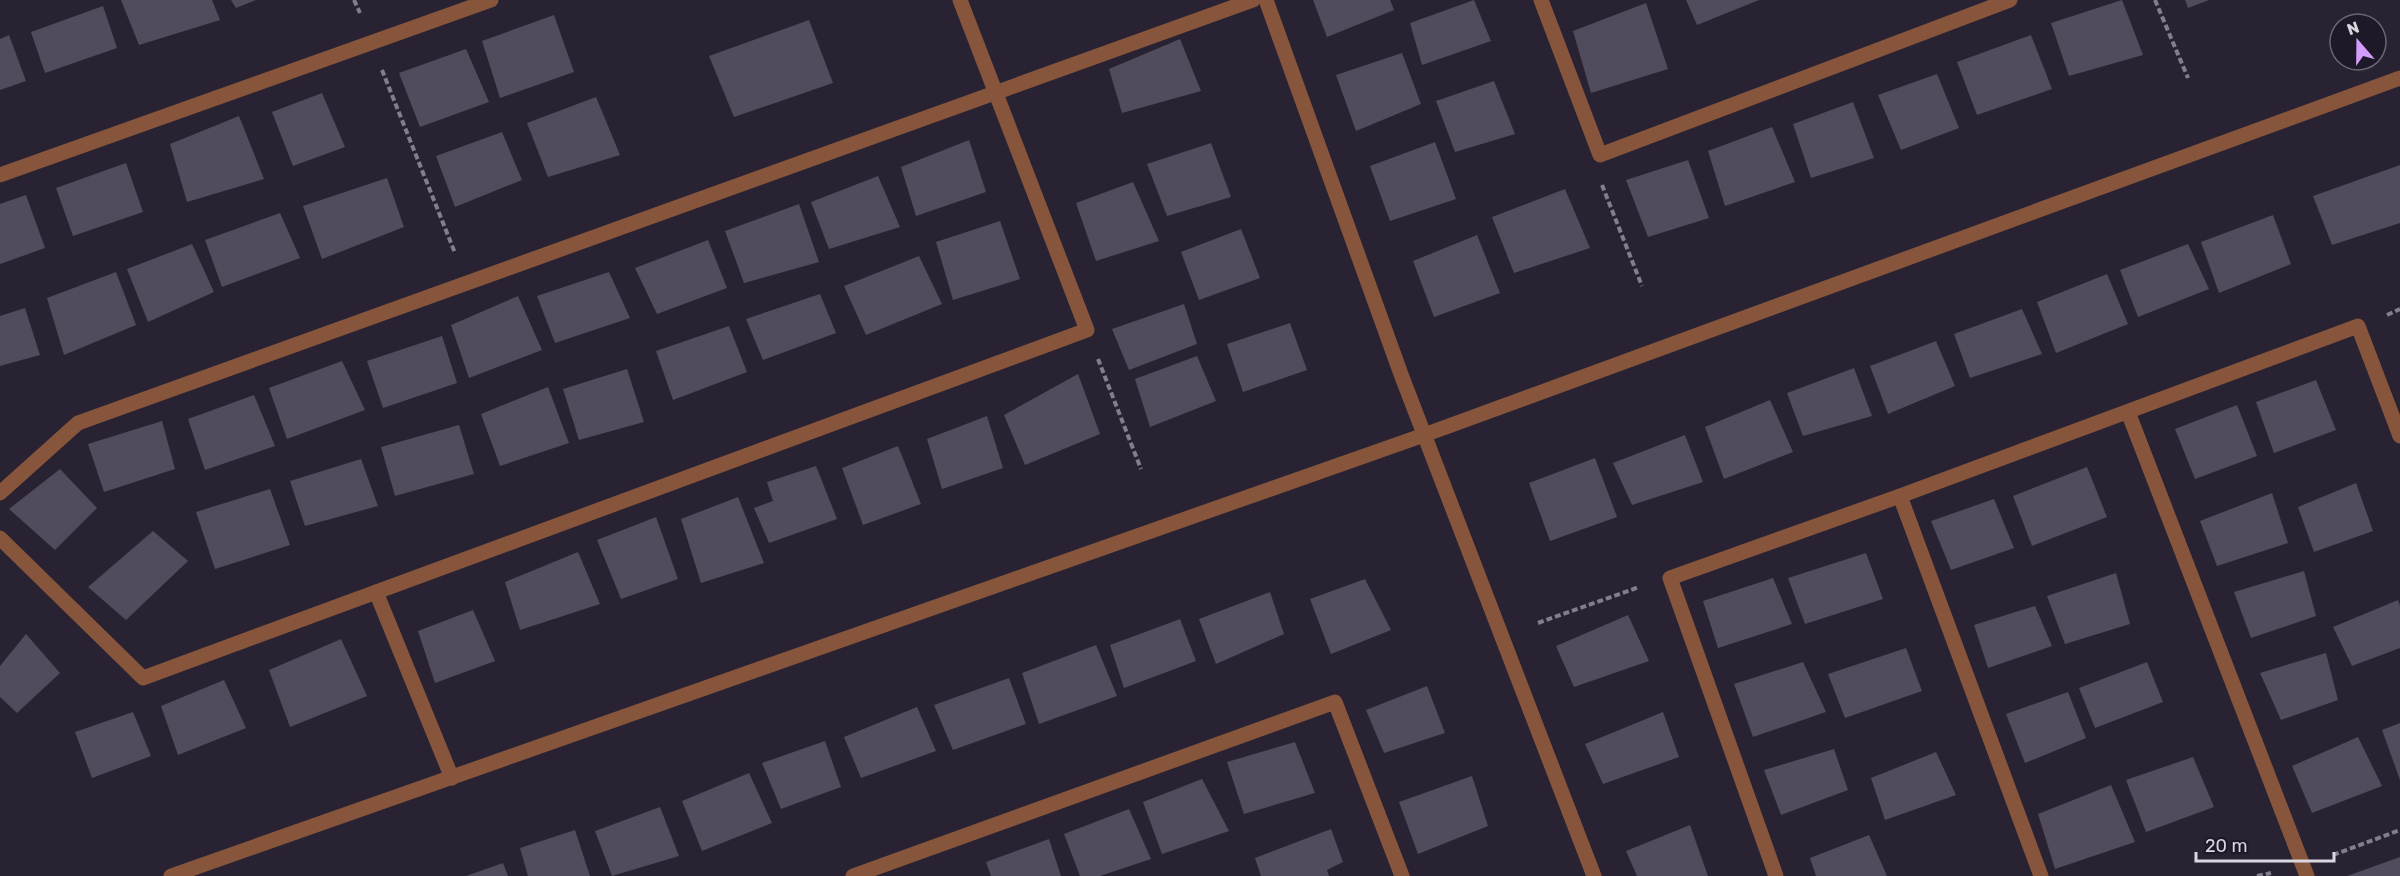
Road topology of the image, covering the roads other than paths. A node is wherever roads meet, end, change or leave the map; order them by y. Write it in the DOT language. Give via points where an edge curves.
graph roads {
  1 [pos="491,0"];
  2 [pos="960,0"];
  3 [pos="1253,0"];
  4 [pos="1266,0"];
  5 [pos="1541,0"];
  6 [pos="2010,0"];
  7 [pos="2400,78"];
  8 [pos="995,93"];
  9 [pos="0,175"];
  10 [pos="2128,412"];
  11 [pos="1424,435"];
  12 [pos="2400,436"];
  13 [pos="0,494"];
  14 [pos="1900,496"];
  15 [pos="0,538"];
  16 [pos="376,592"];
  17 [pos="452,778"];
  18 [pos="171,876"];
  19 [pos="852,876"];
  20 [pos="1402,876"];
  21 [pos="1594,876"];
  22 [pos="1776,876"];
  23 [pos="2040,876"];
  24 [pos="2307,876"];
  1 -- 9 [label="street"];
  2 -- 8 [label="street"];
  3 -- 8 [label="street"];
  4 -- 11 [label="street"];
  5 -- 6 [label="street" via="1600,155"];
  7 -- 11 [label="street"];
  8 -- 13 [label="street" via="78,423"];
  8 -- 16 [label="street" via="1087,330"];
  10 -- 12 [label="street" via="2358,326"];
  10 -- 14 [label="street"];
  10 -- 24 [label="street"];
  11 -- 17 [label="street"];
  11 -- 21 [label="street"];
  14 -- 22 [label="street" via="1670,578"];
  14 -- 23 [label="street"];
  15 -- 16 [label="street" via="143,678"];
  16 -- 17 [label="street"];
  17 -- 18 [label="street"];
  19 -- 20 [label="street" via="1335,702"];
}
